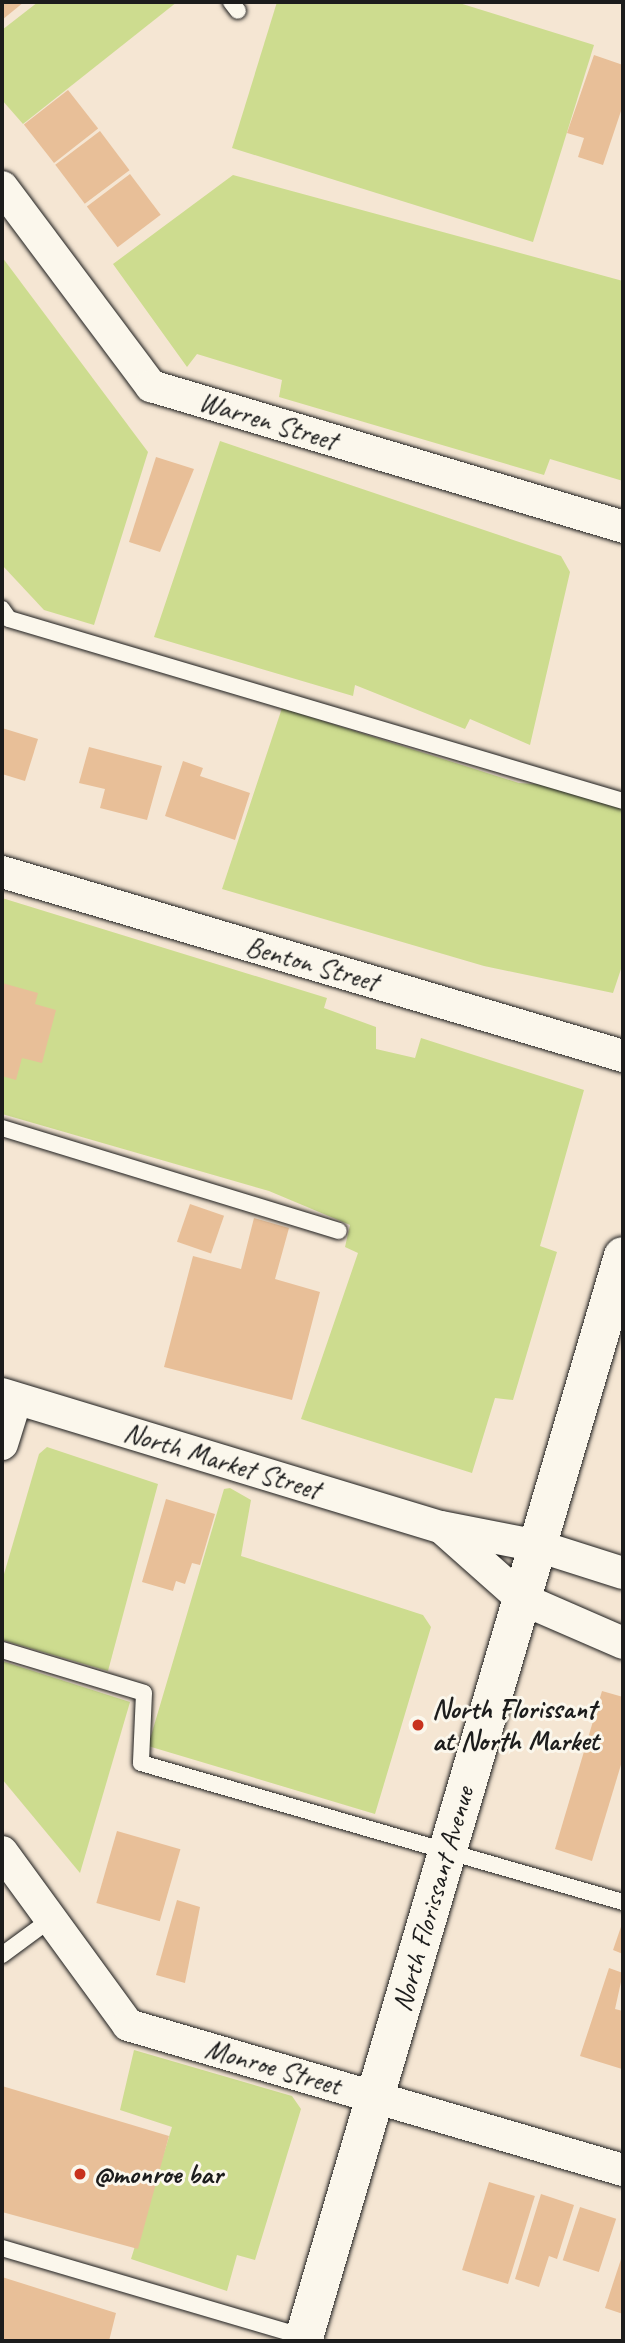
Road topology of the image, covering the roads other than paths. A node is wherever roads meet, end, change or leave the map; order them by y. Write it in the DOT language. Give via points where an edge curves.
graph roads {
  1 [pos="2,187"];
  2 [pos="623,527"];
  3 [pos="2,609"];
  4 [pos="623,800"];
  5 [pos="2,872"];
  6 [pos="623,1056"];
  7 [pos="2,1128"];
  8 [pos="339,1231"];
  9 [pos="623,1256"];
  10 [pos="9,1397"];
  11 [pos="2,1444"];
  12 [pos="441,1527"];
  13 [pos="538,1546"];
  14 [pos="623,1573"];
  15 [pos="522,1599"];
  16 [pos="623,1643"];
  17 [pos="2,1650"];
  18 [pos="447,1850"];
  19 [pos="2,1852"];
  20 [pos="623,1902"];
  21 [pos="51,1919"];
  22 [pos="2,1955"];
  23 [pos="375,2097"];
  24 [pos="623,2170"];
  25 [pos="2,2248"];
  26 [pos="309,2340"];
  1 -- 2 [label="street, Warren Street" via="151,386"];
  3 -- 4 [label="lane" via="9,619"];
  5 -- 6 [label="street, Benton Street"];
  7 -- 8 [label="lane"];
  9 -- 13 [label="main road, North Florissant Avenue"];
  10 -- 11 [label="street"];
  10 -- 12 [label="street, North Market Street"];
  12 -- 13 [label="street, North Market Street"];
  12 -- 15 [label="street, North Market Street"];
  13 -- 14 [label="street, North Market Street"];
  13 -- 15 [label="main road, North Florissant Avenue"];
  15 -- 16 [label="street, North Market Street"];
  15 -- 18 [label="main road, North Florissant Avenue"];
  17 -- 18 [label="lane" via="144,1693 141,1763"];
  18 -- 20 [label="lane"];
  18 -- 23 [label="main road, North Florissant Avenue"];
  19 -- 21 [label="street, Monroe Street"];
  21 -- 22 [label="lane"];
  21 -- 23 [label="street, Monroe Street" via="128,2025"];
  23 -- 24 [label="street, Monroe Street"];
  23 -- 26 [label="main road, North Florissant Avenue"];
  25 -- 26 [label="lane"];
}
